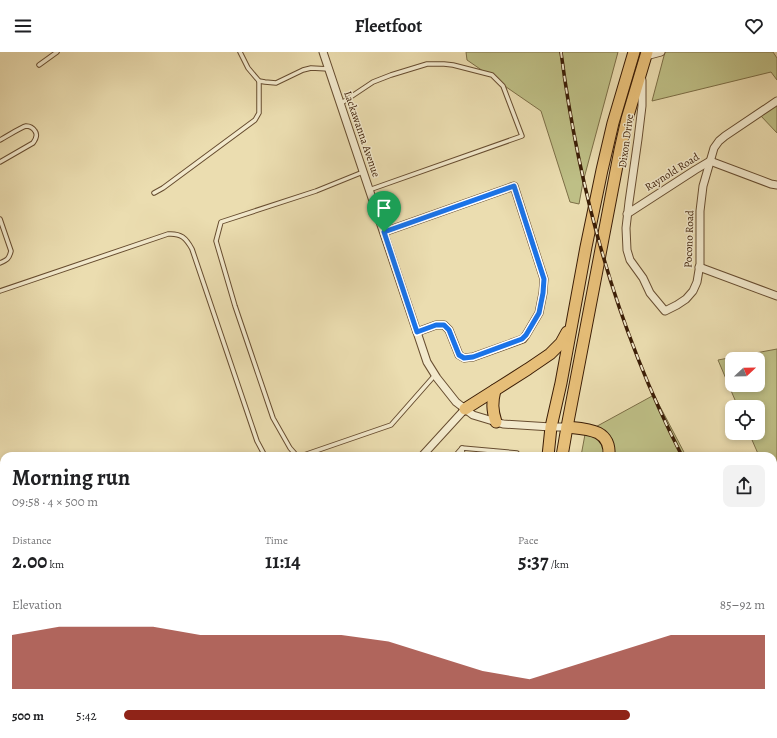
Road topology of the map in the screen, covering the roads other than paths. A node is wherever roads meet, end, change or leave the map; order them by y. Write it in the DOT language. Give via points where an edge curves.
graph roads {
  1 [pos="57,52"];
  2 [pos="240,52"];
  3 [pos="323,52"];
  4 [pos="634,52"];
  5 [pos="662,52"];
  6 [pos="647,54"];
  7 [pos="39,65"];
  8 [pos="329,69"];
  9 [pos="642,72"];
  10 [pos="259,81"];
  11 [pos="777,102"];
  12 [pos="340,104"];
  13 [pos="0,140"];
  14 [pos="0,162"];
  15 [pos="709,162"];
  16 [pos="363,172"];
  17 [pos="777,185"];
  18 [pos="370,190"];
  19 [pos="154,193"];
  20 [pos="627,214"];
  21 [pos="0,218"];
  22 [pos="384,232"];
  23 [pos="0,263"];
  24 [pos="699,267"];
  25 [pos="0,291"];
  26 [pos="777,296"];
  27 [pos="572,321"];
  28 [pos="417,332"];
  29 [pos="435,376"];
  30 [pos="495,390"];
  31 [pos="465,409"];
  32 [pos="496,422"];
  33 [pos="551,427"];
  34 [pos="567,427"];
  35 [pos="462,448"];
  36 [pos="263,452"];
  37 [pos="294,452"];
  38 [pos="313,452"];
  39 [pos="426,452"];
  40 [pos="458,452"];
  41 [pos="462,452"];
  42 [pos="506,452"];
  43 [pos="548,452"];
  44 [pos="563,452"];
  45 [pos="609,452"];
  1 -- 7 [label="lane"];
  2 -- 10 [label="lane" via="248,68"];
  3 -- 8 [label="street, Lackawanna Avenue"];
  4 -- 27 [label="highway" via="605,157"];
  5 -- 6 [label="street"];
  6 -- 9 [label="highway"];
  8 -- 10 [label="lane" via="303,70 276,83"];
  8 -- 12 [label="street, Lackawanna Avenue"];
  9 -- 20 [label="street, Dixon Drive" via="642,106"];
  9 -- 34 [label="highway" via="620,150"];
  10 -- 19 [label="lane" via="260,113 255,120"];
  11 -- 15 [label="street, Pocono Road" via="719,141"];
  12 -- 16 [label="street, Lackawanna Avenue"];
  12 -- 18 [label="lane" via="373,82 391,75 427,64 453,64 492,75 503,86 522,136"];
  13 -- 14 [label="lane" via="26,126 31,127 37,136 33,143"];
  15 -- 17 [label="street, Raynold Road"];
  15 -- 20 [label="street, Raynold Road"];
  15 -- 24 [label="street, Pocono Road" via="702,186"];
  16 -- 18 [label="street, Lackawanna Avenue"];
  16 -- 37 [label="lane" via="316,191 221,222 216,241 273,418"];
  18 -- 22 [label="street, Lackawanna Avenue"];
  20 -- 24 [label="street, Pocono Road" via="627,250 630,260 650,293 665,311 686,299 693,291"];
  21 -- 23 [label="lane" via="11,251 7,260"];
  22 -- 28 [label="street, Lackawanna Avenue"];
  22 -- 28 [label="street" via="514,186 544,279 539,313 526,335 501,347 464,358 459,355 449,330 444,325 436,325"];
  24 -- 26 [label="street"];
  25 -- 36 [label="lane" via="168,234 180,235 187,240 192,249"];
  27 -- 30 [label="highway" via="561,343 550,354"];
  27 -- 33 [label="highway"];
  28 -- 29 [label="street, Lackawanna Avenue"];
  29 -- 31 [label="street, Lackawanna Avenue"];
  29 -- 38 [label="lane" via="391,425"];
  30 -- 31 [label="highway"];
  30 -- 32 [label="highway" via="492,401"];
  31 -- 32 [label="street, Lackawanna Avenue" via="472,415"];
  31 -- 39 [label="street"];
  32 -- 33 [label="street, Lackawanna Avenue"];
  33 -- 34 [label="street, Lackawanna Avenue"];
  33 -- 43 [label="highway"];
  34 -- 44 [label="highway"];
  34 -- 45 [label="highway" via="600,434 604,437"];
  35 -- 40 [label="lane"];
  35 -- 41 [label="lane"];
  35 -- 42 [label="lane"];
}
